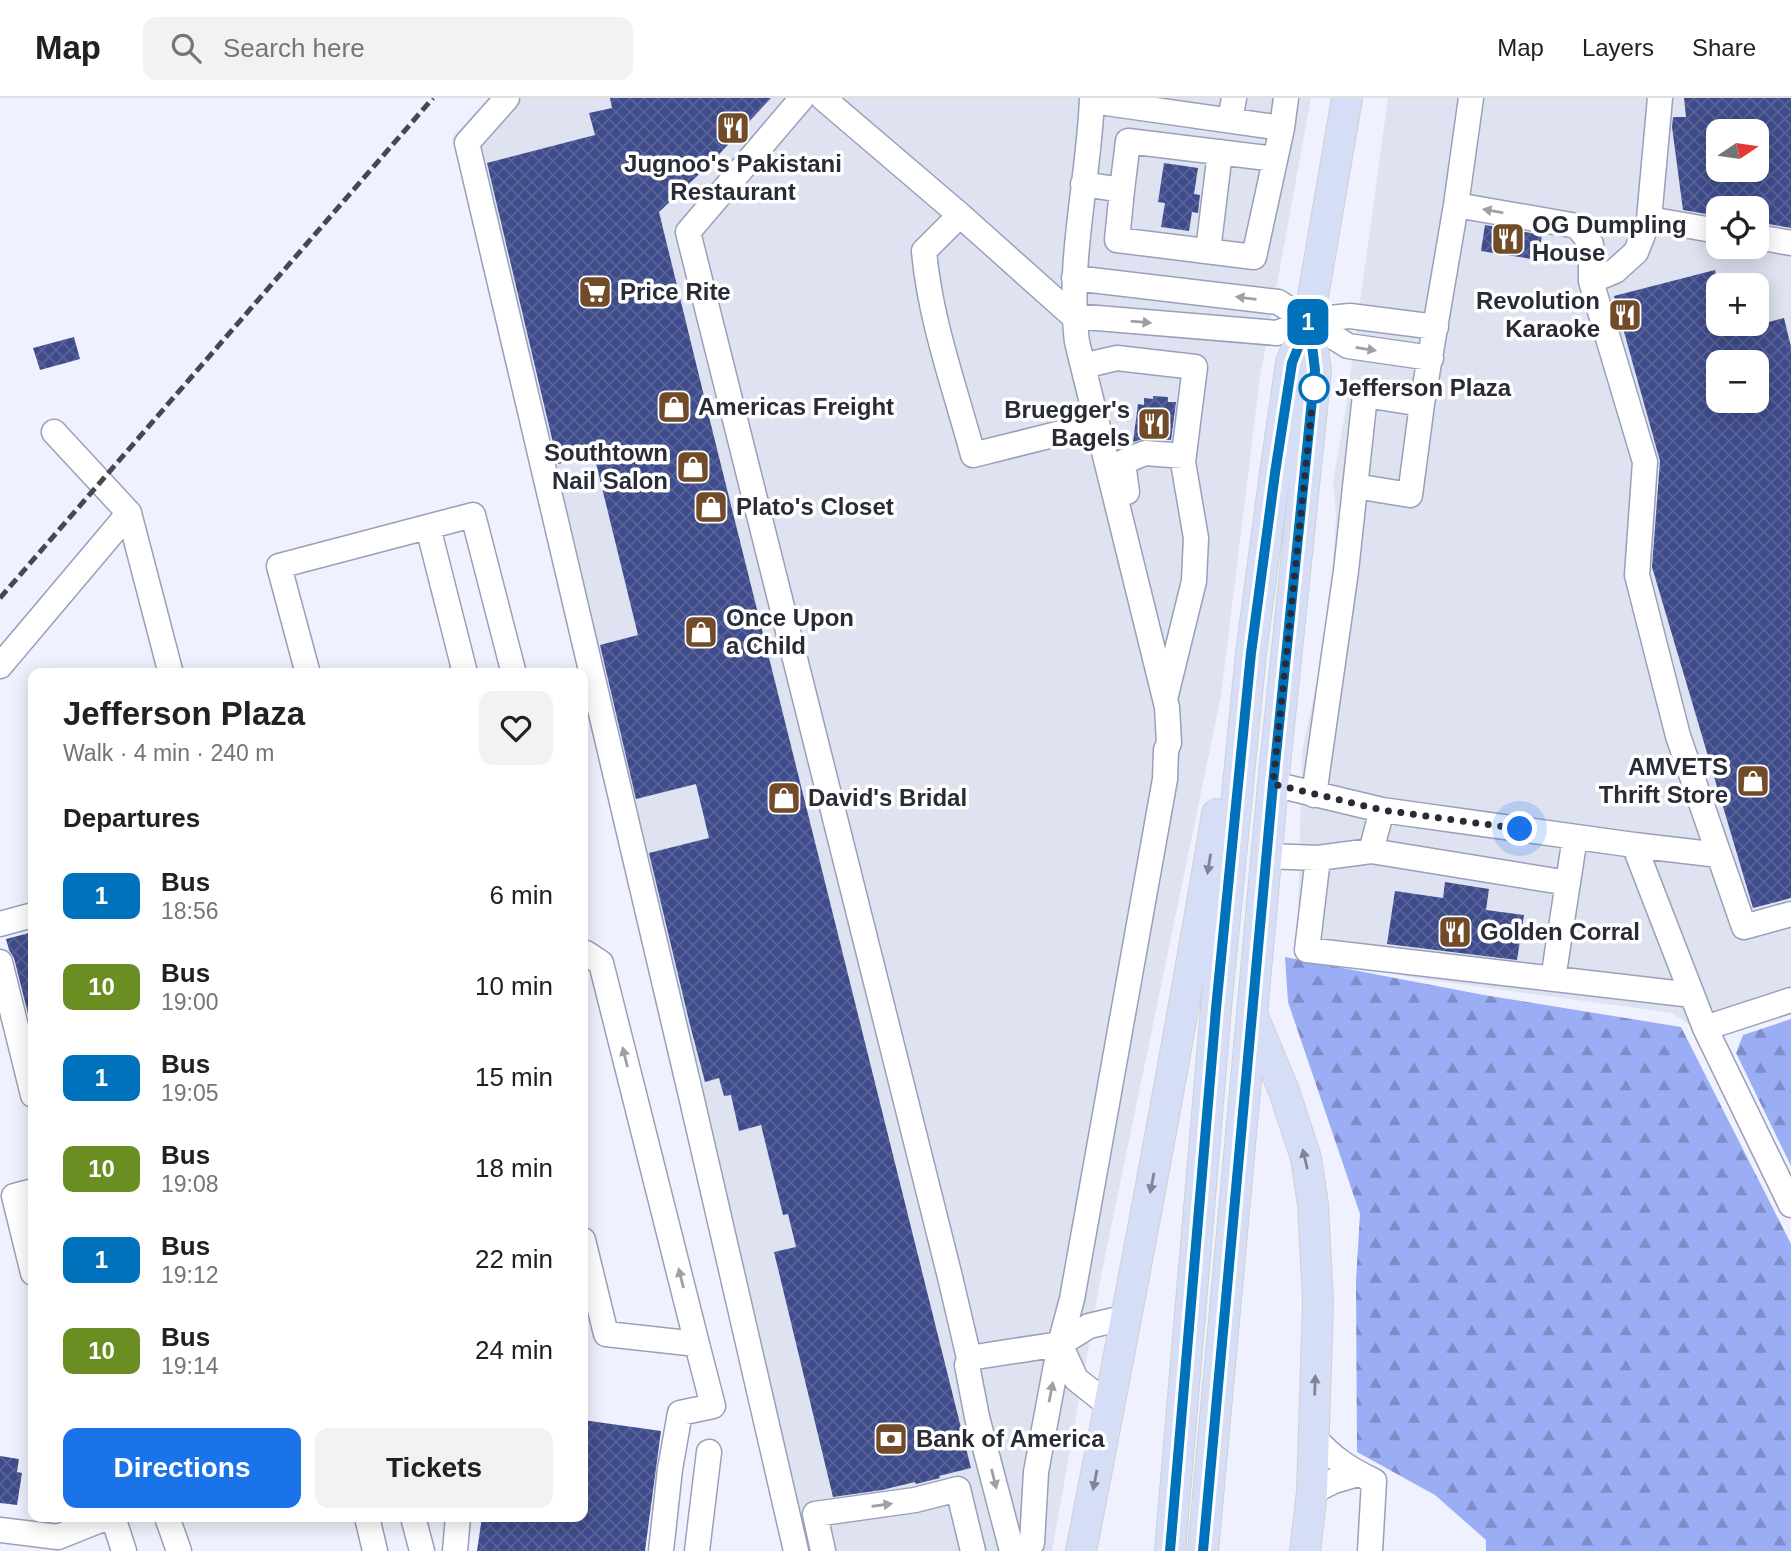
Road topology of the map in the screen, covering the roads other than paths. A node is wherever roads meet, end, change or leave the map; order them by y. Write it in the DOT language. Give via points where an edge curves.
graph roads {
  1 [pos="507,98"];
  2 [pos="802,98"];
  3 [pos="823,98"];
  4 [pos="1286,98"];
  5 [pos="1347,98"];
  6 [pos="1471,98"];
  7 [pos="1661,98"];
  8 [pos="1092,99"];
  9 [pos="1232,109"];
  10 [pos="1282,128"];
  11 [pos="1220,152"];
  12 [pos="1275,159"];
  13 [pos="1083,184"];
  14 [pos="1122,190"];
  15 [pos="1456,205"];
  16 [pos="960,215"];
  17 [pos="1649,219"];
  18 [pos="1706,229"];
  19 [pos="1769,239"];
  20 [pos="1791,243"];
  21 [pos="1208,251"];
  22 [pos="1073,278"];
  23 [pos="1591,281"];
  24 [pos="1073,316"];
  25 [pos="1309,320"];
  26 [pos="1436,327"];
  27 [pos="1431,358"];
  28 [pos="1083,366"];
  29 [pos="1422,404"];
  30 [pos="1097,424"];
  31 [pos="54,432"];
  32 [pos="1184,456"];
  33 [pos="1355,486"];
  34 [pos="129,513"];
  35 [pos="428,527"];
  36 [pos="1251,653"];
  37 [pos="1174,661"];
  38 [pos="0,666"];
  39 [pos="169,668"];
  40 [pos="306,668"];
  41 [pos="464,668"];
  42 [pos="512,668"];
  43 [pos="1165,698"];
  44 [pos="1273,784"];
  45 [pos="1314,795"];
  46 [pos="1382,810"];
  47 [pos="1575,837"];
  48 [pos="1634,845"];
  49 [pos="1371,851"];
  50 [pos="1719,855"];
  51 [pos="1267,856"];
  52 [pos="1318,858"];
  53 [pos="1568,883"];
  54 [pos="1791,914"];
  55 [pos="28,916"];
  56 [pos="0,924"];
  57 [pos="588,952"];
  58 [pos="0,962"];
  59 [pos="1553,979"];
  60 [pos="1692,995"];
  61 [pos="1791,1000"];
  62 [pos="1252,1013"];
  63 [pos="1705,1028"];
  64 [pos="28,1076"];
  65 [pos="28,1192"];
  66 [pos="1791,1205"];
  67 [pos="28,1253"];
  68 [pos="588,1287"];
  69 [pos="1127,1317"];
  70 [pos="592,1325"];
  71 [pos="697,1344"];
  72 [pos="1060,1345"];
  73 [pos="968,1362"];
  74 [pos="1110,1406"];
  75 [pos="1314,1437"];
  76 [pos="709,1452"];
  77 [pos="1358,1474"];
  78 [pos="1312,1492"];
  79 [pos="97,1522"];
  80 [pos="112,1522"];
  81 [pos="169,1522"];
  82 [pos="368,1522"];
  83 [pos="414,1522"];
  84 [pos="458,1522"];
  85 [pos="0,1530"];
  86 [pos="124,1551"];
  87 [pos="179,1551"];
  88 [pos="375,1551"];
  89 [pos="422,1551"];
  90 [pos="455,1551"];
  91 [pos="661,1551"];
  92 [pos="697,1551"];
  93 [pos="796,1551"];
  94 [pos="822,1551"];
  95 [pos="973,1551"];
  96 [pos="1012,1551"];
  97 [pos="1021,1551"];
  98 [pos="1081,1551"];
  99 [pos="1170,1551"];
  100 [pos="1203,1551"];
  101 [pos="1305,1551"];
  102 [pos="1370,1551"];
  1 -- 93 [label="street" via="467,143"];
  2 -- 73 [label="street" via="688,232"];
  3 -- 16 [label="street"];
  4 -- 10 [label="street"];
  5 -- 25 [label="main road"];
  6 -- 15 [label="street"];
  7 -- 17 [label="street"];
  8 -- 9 [label="street"];
  8 -- 13 [label="street"];
  9 -- 10 [label="street"];
  10 -- 12 [label="street"];
  11 -- 12 [label="street"];
  11 -- 14 [label="street" via="1128,141"];
  11 -- 21 [label="street"];
  12 -- 21 [label="street" via="1254,257"];
  13 -- 14 [label="street"];
  13 -- 22 [label="street"];
  14 -- 21 [label="street" via="1117,240"];
  23 -- 15 [label="street, one-way" via="1591,244 1577,226"];
  15 -- 26 [label="street"];
  16 -- 24 [label="street"];
  16 -- 30 [label="street" via="924,251 939,333 974,455"];
  17 -- 18 [label="street"];
  17 -- 23 [label="street" via="1636,252 1615,271"];
  19 -- 20 [label="street"];
  22 -- 24 [label="street"];
  25 -- 22 [label="street, one-way" via="1278,302"];
  23 -- 50 [label="street" via="1646,462 1637,575 1678,736"];
  24 -- 25 [label="street, one-way" via="1275,333"];
  24 -- 28 [label="street"];
  25 -- 26 [label="street" via="1350,316"];
  25 -- 27 [label="street, one-way" via="1348,346"];
  25 -- 36 [label="main road" via="1292,363"];
  25 -- 44 [label="main road" via="1315,370"];
  26 -- 27 [label="street"];
  27 -- 29 [label="street"];
  28 -- 30 [label="street"];
  28 -- 32 [label="street" via="1117,358 1195,367"];
  29 -- 33 [label="street" via="1410,495"];
  29 -- 33 [label="street" via="1365,395"];
  30 -- 43 [label="street"];
  31 -- 34 [label="street"];
  32 -- 37 [label="street" via="1196,538 1195,581"];
  32 -- 37 [label="street" via="1144,453 1123,462"];
  33 -- 45 [label="street"];
  34 -- 38 [label="street"];
  34 -- 39 [label="street"];
  35 -- 40 [label="street" via="279,566"];
  35 -- 41 [label="street"];
  35 -- 42 [label="street" via="473,515"];
  36 -- 69 [label="main road, one-way" via="1234,709"];
  36 -- 99 [label="main road"];
  37 -- 43 [label="street"];
  43 -- 72 [label="street" via="1169,743 1165,779"];
  44 -- 45 [label="street"];
  44 -- 51 [label="main road"];
  45 -- 46 [label="street"];
  46 -- 47 [label="street"];
  46 -- 49 [label="street"];
  47 -- 48 [label="street"];
  47 -- 53 [label="street"];
  48 -- 50 [label="street"];
  48 -- 60 [label="street"];
  49 -- 52 [label="street"];
  49 -- 53 [label="street"];
  50 -- 54 [label="street" via="1744,926"];
  51 -- 52 [label="street"];
  51 -- 62 [label="main road"];
  52 -- 59 [label="street" via="1307,950"];
  53 -- 59 [label="street"];
  55 -- 56 [label="street"];
  71 -- 57 [label="street, one-way" via="601,963"];
  58 -- 64 [label="street"];
  59 -- 60 [label="street"];
  60 -- 63 [label="street"];
  61 -- 63 [label="street"];
  75 -- 62 [label="main road, one-way" via="1318,1302 1313,1205 1306,1158"];
  62 -- 100 [label="main road"];
  63 -- 66 [label="street"];
  65 -- 67 [label="street" via="14,1196"];
  68 -- 70 [label="street"];
  69 -- 72 [label="street" via="1089,1326"];
  69 -- 74 [label="main road"];
  70 -- 71 [label="street" via="606,1334"];
  71 -- 91 [label="street" via="713,1406 680,1413"];
  72 -- 73 [label="street"];
  72 -- 74 [label="street" via="1076,1379"];
  97 -- 72 [label="street, one-way" via="1032,1543 1036,1472"];
  73 -- 96 [label="street, one-way" via="977,1417"];
  74 -- 98 [label="main road, one-way"];
  75 -- 77 [label="street"];
  75 -- 78 [label="main road"];
  76 -- 92 [label="street"];
  77 -- 78 [label="street"];
  77 -- 102 [label="street" via="1374,1481"];
  78 -- 101 [label="main road"];
  79 -- 85 [label="street" via="58,1537"];
  80 -- 86 [label="street"];
  81 -- 87 [label="street"];
  82 -- 88 [label="street"];
  83 -- 89 [label="street"];
  84 -- 90 [label="street"];
  94 -- 95 [label="street, one-way" via="815,1514 958,1489"];
}
